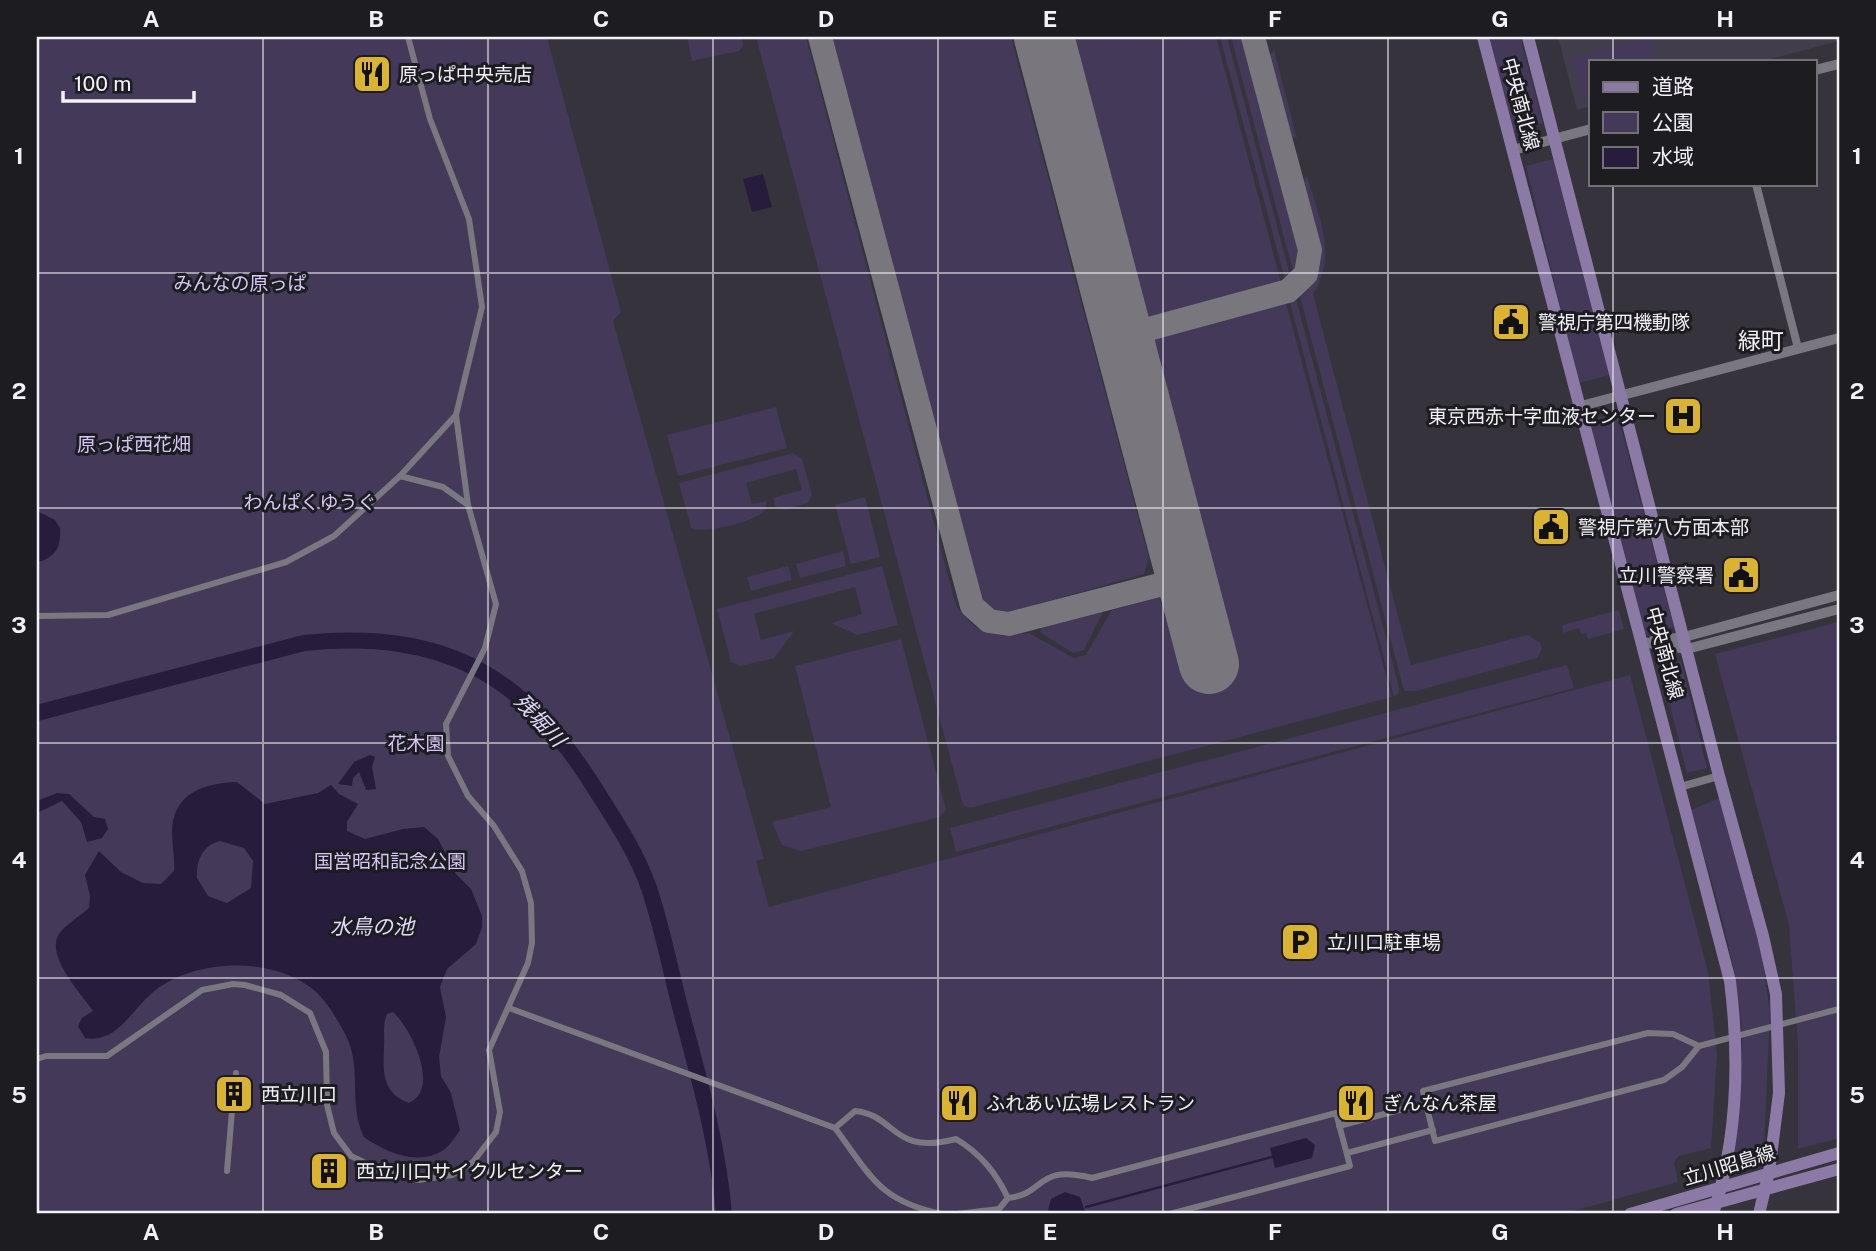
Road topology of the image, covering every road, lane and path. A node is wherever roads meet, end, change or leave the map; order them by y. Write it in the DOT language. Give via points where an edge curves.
graph roads {
  1 [pos="408,37"];
  2 [pos="1483,37"];
  3 [pos="1528,37"];
  4 [pos="1839,65"];
  5 [pos="1816,70"];
  6 [pos="1589,130"];
  7 [pos="1555,139"];
  8 [pos="1513,150"];
  9 [pos="1757,186"];
  10 [pos="1839,338"];
  11 [pos="1798,348"];
  12 [pos="1622,395"];
  13 [pos="1581,406"];
  14 [pos="456,415"];
  15 [pos="400,477"];
  16 [pos="468,505"];
  17 [pos="1839,595"];
  18 [pos="1839,609"];
  19 [pos="37,616"];
  20 [pos="1642,642"];
  21 [pos="1685,643"];
  22 [pos="1719,776"];
  23 [pos="1681,787"];
  24 [pos="509,1008"];
  25 [pos="1839,1009"];
  26 [pos="1702,1046"];
  27 [pos="37,1059"];
  28 [pos="236,1073"];
  29 [pos="234,1089"];
  30 [pos="233,1099"];
  31 [pos="1426,1103"];
  32 [pos="1339,1126"];
  33 [pos="835,1128"];
  34 [pos="1433,1130"];
  35 [pos="1347,1153"];
  36 [pos="1839,1153"];
  37 [pos="1839,1169"];
  38 [pos="227,1171"];
  39 [pos="1769,1172"];
  40 [pos="1721,1188"];
  41 [pos="1765,1190"];
  42 [pos="1008,1198"];
  43 [pos="1715,1208"];
  44 [pos="999,1209"];
  45 [pos="942,1214"];
  46 [pos="957,1214"];
  47 [pos="1005,1214"];
  48 [pos="1170,1214"];
  49 [pos="1630,1214"];
  50 [pos="1676,1214"];
  51 [pos="1759,1214"];
  1 -- 14 [label="street" via="430,119 469,219 482,307"];
  2 -- 8 [label="main road, 中央南北線"];
  3 -- 7 [label="main road, 中央南北線"];
  4 -- 5 [label="street"];
  6 -- 7 [label="street"];
  7 -- 8 [label="street"];
  7 -- 12 [label="main road, 中央南北線"];
  8 -- 13 [label="main road, 中央南北線"];
  9 -- 11 [label="street"];
  10 -- 11 [label="street"];
  11 -- 12 [label="street"];
  12 -- 13 [label="street"];
  12 -- 21 [label="main road, 中央南北線"];
  13 -- 20 [label="main road, 中央南北線"];
  14 -- 15 [label="street"];
  14 -- 16 [label="street"];
  15 -- 16 [label="street" via="443,487"];
  15 -- 19 [label="street" via="334,536 286,562 108,615"];
  16 -- 24 [label="street" via="496,604 482,651 446,724 448,756 457,779 522,871 531,903 528,964"];
  17 -- 21 [label="street"];
  18 -- 21 [label="street"];
  20 -- 21 [label="street"];
  20 -- 23 [label="main road, 中央南北線"];
  21 -- 22 [label="main road, 中央南北線"];
  22 -- 23 [label="street"];
  22 -- 39 [label="main road, 中央南北線" via="1776,994 1779,1093"];
  23 -- 40 [label="main road, 中央南北線" via="1734,1007 1735,1102"];
  24 -- 27 [label="street" via="489,1050 500,1112 496,1132 473,1162 452,1175 419,1180 386,1173 351,1156 342,1145 327,1105 327,1052 310,1013 281,995 233,984 202,990 115,1053"];
  24 -- 33 [label="street"];
  25 -- 26 [label="street"];
  26 -- 31 [label="street" via="1673,1034 1648,1033 1423,1091"];
  26 -- 34 [label="street" via="1664,1080 1435,1141"];
  28 -- 29 [label="street"];
  30 -- 38 [label="street"];
  31 -- 32 [label="street"];
  31 -- 34 [label="street"];
  32 -- 35 [label="street"];
  32 -- 42 [label="street" via="1336,1113 1092,1178 1059,1173 1044,1177 1020,1197"];
  33 -- 42 [label="street" via="855,1111 866,1112 901,1138 931,1146 956,1139 976,1151"];
  33 -- 45 [label="street" via="883,1191 916,1209"];
  34 -- 35 [label="street"];
  35 -- 48 [label="street" via="1350,1166"];
  36 -- 39 [label="main road, 立川昭島線"];
  37 -- 41 [label="main road, 立川昭島線"];
  39 -- 40 [label="main road, 立川昭島線"];
  39 -- 41 [label="main road, 中央南北線"];
  40 -- 43 [label="main road, 中央南北線"];
  40 -- 49 [label="main road, 立川昭島線"];
  41 -- 43 [label="main road, 立川昭島線"];
  41 -- 51 [label="main road, 中央南北線"];
  42 -- 44 [label="street"];
  43 -- 50 [label="main road, 立川昭島線"];
  44 -- 46 [label="street"];
  44 -- 47 [label="street"];
}
